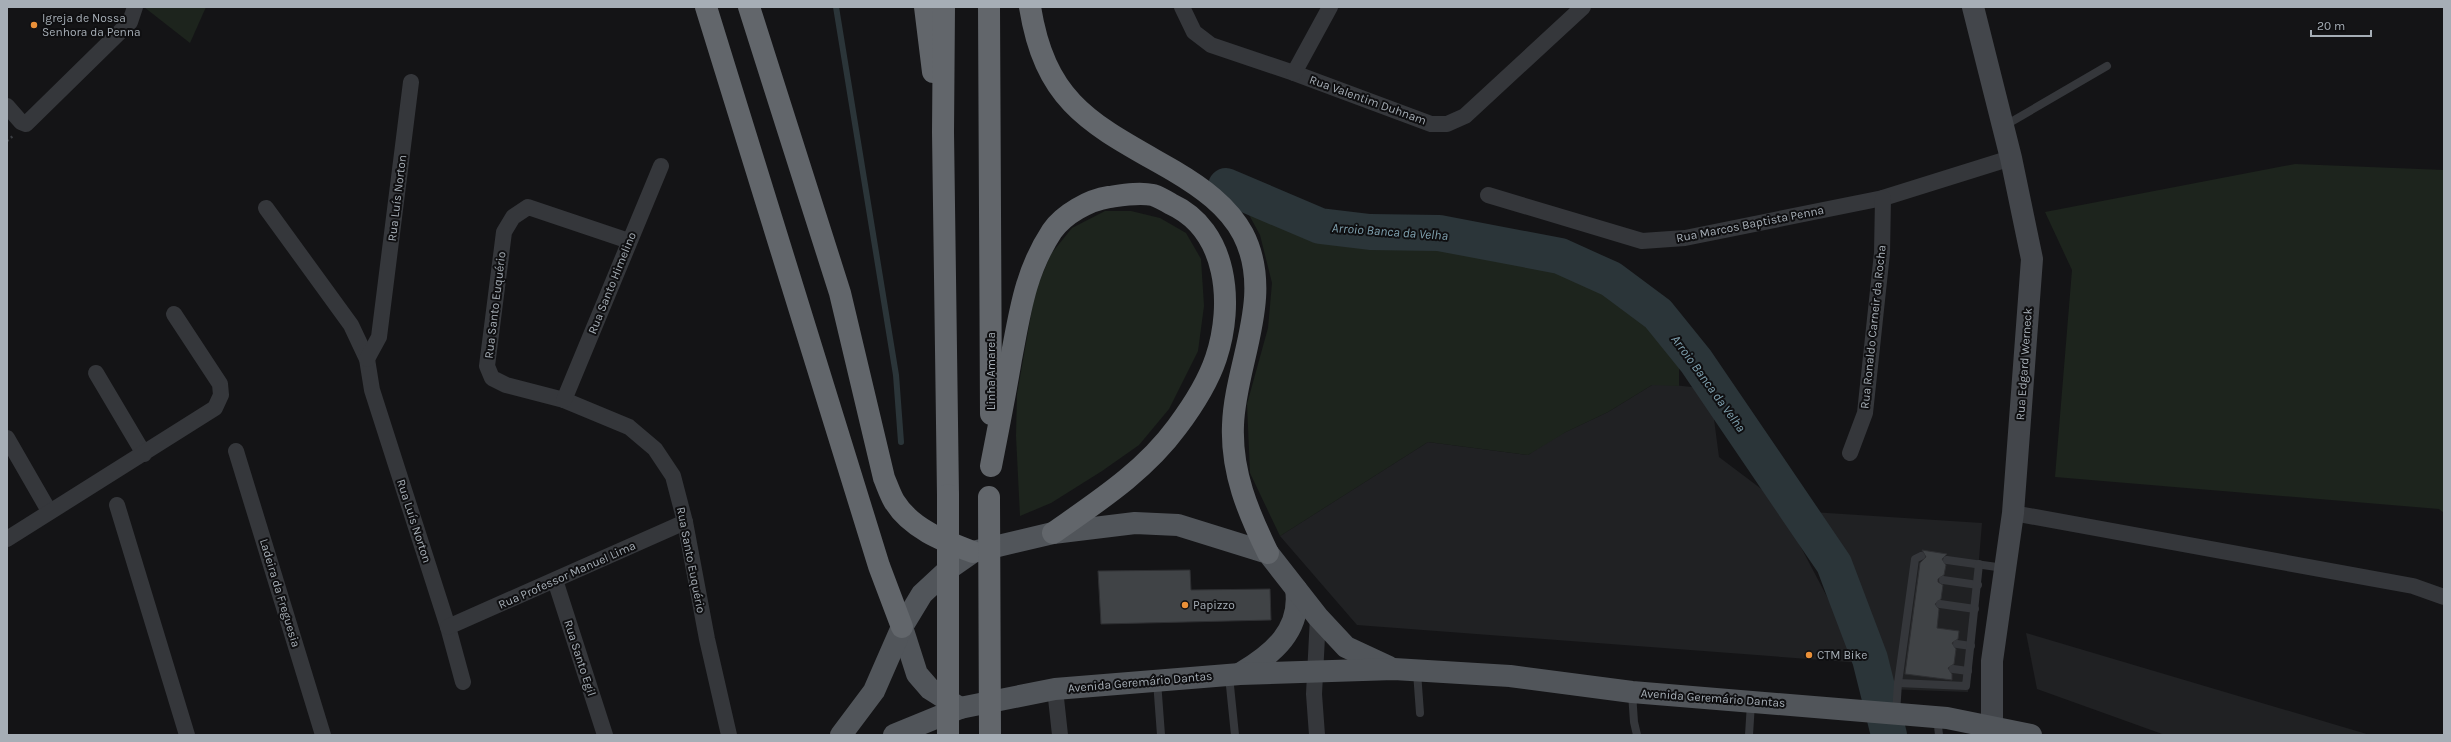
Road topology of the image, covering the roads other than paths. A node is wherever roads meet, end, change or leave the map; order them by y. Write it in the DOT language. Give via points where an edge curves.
graph roads {
  1 [pos="135,7"];
  2 [pos="706,7"];
  3 [pos="749,7"];
  4 [pos="925,7"];
  5 [pos="944,7"];
  6 [pos="989,7"];
  7 [pos="1030,7"];
  8 [pos="1182,7"];
  9 [pos="1330,7"];
  10 [pos="1583,7"];
  11 [pos="1979,12"];
  12 [pos="2107,66"];
  13 [pos="1294,73"];
  14 [pos="411,82"];
  15 [pos="7,106"];
  16 [pos="2004,126"];
  17 [pos="943,132"];
  18 [pos="2011,158"];
  19 [pos="661,166"];
  20 [pos="1488,195"];
  21 [pos="1883,198"];
  22 [pos="266,208"];
  23 [pos="629,241"];
  24 [pos="174,314"];
  25 [pos="367,359"];
  26 [pos="96,373"];
  27 [pos="564,400"];
  28 [pos="7,438"];
  29 [pos="236,450"];
  30 [pos="1850,453"];
  31 [pos="144,454"];
  32 [pos="991,466"];
  33 [pos="117,505"];
  34 [pos="49,511"];
  35 [pos="2013,513"];
  36 [pos="685,522"];
  37 [pos="1053,533"];
  38 [pos="7,538"];
  39 [pos="973,552"];
  40 [pos="1268,553"];
  41 [pos="1921,556"];
  42 [pos="1946,560"];
  43 [pos="1980,564"];
  44 [pos="2004,568"];
  45 [pos="555,580"];
  46 [pos="1943,580"];
  47 [pos="1978,585"];
  48 [pos="1296,589"];
  49 [pos="2444,597"];
  50 [pos="1940,604"];
  51 [pos="1975,609"];
  52 [pos="1318,617"];
  53 [pos="448,627"];
  54 [pos="902,627"];
  55 [pos="1957,644"];
  56 [pos="1971,646"];
  57 [pos="1394,669"];
  58 [pos="1953,669"];
  59 [pos="1316,670"];
  60 [pos="1417,671"];
  61 [pos="1968,671"];
  62 [pos="1234,675"];
  63 [pos="1157,680"];
  64 [pos="463,682"];
  65 [pos="1898,683"];
  66 [pos="1055,689"];
  67 [pos="1632,692"];
  68 [pos="1751,700"];
  69 [pos="960,708"];
  70 [pos="1420,713"];
  71 [pos="1895,713"];
  72 [pos="1938,726"];
  73 [pos="1992,731"];
  74 [pos="187,735"];
  75 [pos="323,735"];
  76 [pos="605,735"];
  77 [pos="729,735"];
  78 [pos="841,735"];
  79 [pos="894,735"];
  80 [pos="948,735"];
  81 [pos="990,735"];
  82 [pos="1060,735"];
  83 [pos="1161,735"];
  84 [pos="1235,735"];
  85 [pos="1317,735"];
  86 [pos="1637,735"];
  87 [pos="1749,735"];
  88 [pos="2031,735"];
  1 -- 15 [label="street" via="130,22 26,124"];
  2 -- 54 [label="highway" via="879,566"];
  3 -- 39 [label="highway" via="840,293 887,484 894,501 912,522 948,542"];
  4 -- 17 [label="highway"];
  5 -- 17 [label="highway"];
  6 -- 32 [label="highway, Linha Amarela"];
  7 -- 40 [label="highway" via="1038,48 1048,71 1061,91 1080,112 1104,131 1195,183 1218,202 1244,235 1252,261 1255,290 1251,333 1233,424 1235,459 1241,493"];
  8 -- 13 [label="street, Rua Valentim Duhnam" via="1194,32 1211,45"];
  9 -- 13 [label="street"];
  10 -- 13 [label="street, Rua Valentim Duhnam" via="1465,116 1448,124 1431,124"];
  11 -- 16 [label="street, Rua Edgard Werneck"];
  12 -- 16 [label="lane"];
  14 -- 25 [label="street, Rua Luís Norton" via="379,337"];
  16 -- 18 [label="street, Rua Edgard Werneck"];
  17 -- 80 [label="highway, bridge"];
  18 -- 21 [label="street, Rua Marcos Baptista Penna"];
  18 -- 35 [label="street, Rua Edgard Werneck" via="2032,259"];
  19 -- 23 [label="street, Rua Santo Himelino"];
  20 -- 21 [label="street, Rua Marcos Baptista Penna" via="1642,241 1684,238"];
  21 -- 30 [label="street, Rua Ronaldo Carneir da Rocha" via="1882,253 1865,413"];
  22 -- 25 [label="street, Rua Luís Norton" via="351,325"];
  23 -- 27 [label="street, Rua Santo Himelino"];
  23 -- 27 [label="street, Rua Santo Euquério" via="528,207 513,217 504,232 487,366 492,378 506,385"];
  24 -- 31 [label="street" via="220,384 221,395 215,408"];
  25 -- 53 [label="street, Rua Luís Norton" via="372,390"];
  26 -- 31 [label="street"];
  27 -- 36 [label="street, Rua Santo Euquério" via="629,427 655,449 673,476"];
  28 -- 34 [label="street"];
  29 -- 75 [label="street, Ladeira da Freguesia"];
  31 -- 34 [label="street"];
  32 -- 37 [label="highway" via="1024,289 1039,254 1054,229 1074,212 1099,199 1125,195 1154,196 1196,219 1211,239 1221,264 1223,330 1216,358 1198,394 1176,428 1150,458 1128,479"];
  32 -- 81 [label="highway, Linha Amarela, bridge"];
  33 -- 74 [label="street"];
  34 -- 38 [label="street"];
  35 -- 44 [label="street, Rua Edgard Werneck"];
  35 -- 49 [label="street" via="2413,586"];
  36 -- 45 [label="street, Rua Professor Manuel Lima"];
  36 -- 77 [label="street, Rua Santo Euquério" via="707,639"];
  37 -- 39 [label="main road"];
  37 -- 40 [label="main road" via="1135,523 1178,525"];
  39 -- 54 [label="main road" via="950,568 922,594"];
  40 -- 48 [label="main road, Avenida Geremário Dantas"];
  41 -- 65 [label="lane" via="1915,559 1916,575"];
  42 -- 43 [label="lane"];
  43 -- 44 [label="lane"];
  43 -- 47 [label="lane"];
  44 -- 73 [label="street, Rua Edgard Werneck" via="1992,661"];
  45 -- 53 [label="street, Rua Professor Manuel Lima"];
  45 -- 76 [label="street, Rua Santo Egil"];
  46 -- 47 [label="lane"];
  47 -- 51 [label="lane"];
  48 -- 52 [label="main road, Avenida Geremário Dantas"];
  48 -- 62 [label="main road" via="1299,605 1295,621 1288,631 1263,660"];
  50 -- 51 [label="lane"];
  51 -- 56 [label="lane"];
  52 -- 57 [label="main road, Avenida Geremário Dantas" via="1346,647"];
  52 -- 59 [label="street"];
  53 -- 64 [label="street, Rua Luís Norton"];
  54 -- 69 [label="main road" via="917,674 930,689"];
  54 -- 78 [label="main road" via="874,691"];
  55 -- 56 [label="lane"];
  56 -- 61 [label="lane"];
  57 -- 59 [label="main road, Avenida Geremário Dantas"];
  57 -- 60 [label="main road, Avenida Geremário Dantas"];
  58 -- 61 [label="lane"];
  59 -- 62 [label="main road, Avenida Geremário Dantas"];
  59 -- 85 [label="street" via="1314,694"];
  60 -- 67 [label="main road, Avenida Geremário Dantas" via="1510,676"];
  60 -- 70 [label="lane"];
  61 -- 65 [label="lane" via="1967,684 1964,687"];
  62 -- 63 [label="main road, Avenida Geremário Dantas"];
  62 -- 84 [label="lane"];
  63 -- 66 [label="main road, Avenida Geremário Dantas"];
  63 -- 83 [label="lane"];
  65 -- 71 [label="lane"];
  66 -- 69 [label="main road, Avenida Geremário Dantas"];
  66 -- 82 [label="street"];
  67 -- 68 [label="main road, Avenida Geremário Dantas"];
  67 -- 86 [label="lane"];
  68 -- 71 [label="main road, Avenida Geremário Dantas"];
  68 -- 87 [label="lane"];
  69 -- 79 [label="main road, Avenida Geremário Dantas"];
  71 -- 72 [label="main road, Avenida Geremário Dantas"];
  72 -- 73 [label="main road, Avenida Geremário Dantas"];
  73 -- 88 [label="main road, Avenida Geremário Dantas"];
}
